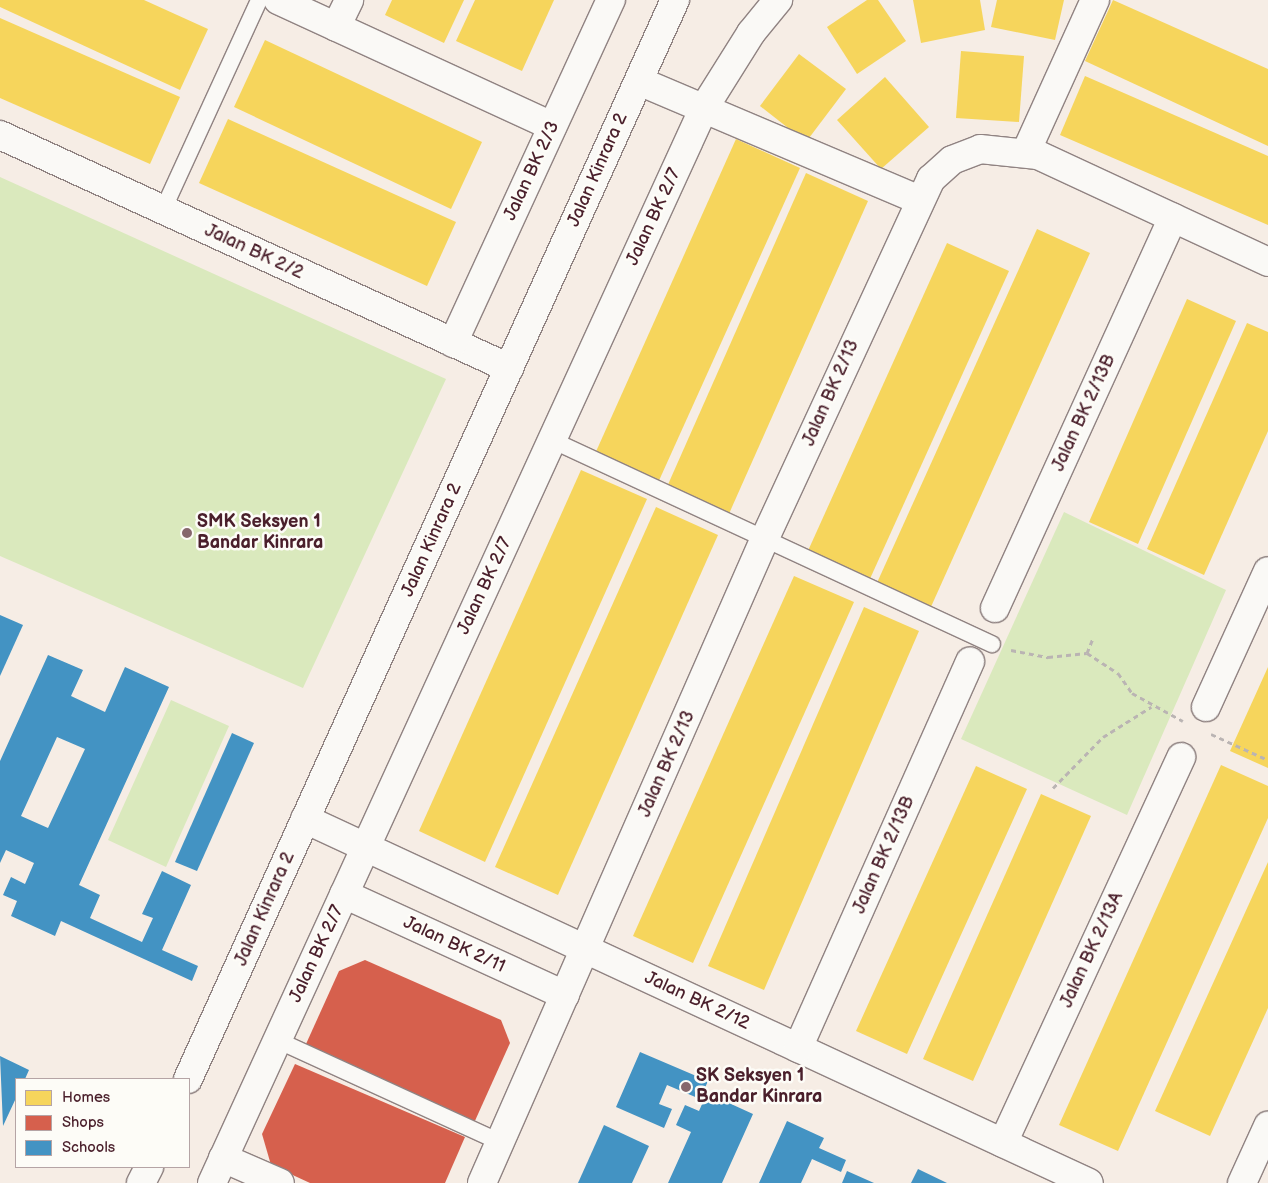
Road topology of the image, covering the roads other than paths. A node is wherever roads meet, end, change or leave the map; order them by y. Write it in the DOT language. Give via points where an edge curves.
graph roads {
  1 [pos="259,0"];
  2 [pos="278,0"];
  3 [pos="349,0"];
  4 [pos="611,0"];
  5 [pos="675,0"];
  6 [pos="778,0"];
  7 [pos="1095,0"];
  8 [pos="336,27"];
  9 [pos="639,81"];
  10 [pos="704,108"];
  11 [pos="552,126"];
  12 [pos="0,135"];
  13 [pos="1026,152"];
  14 [pos="919,200"];
  15 [pos="163,210"];
  16 [pos="1173,218"];
  17 [pos="1268,262"];
  18 [pos="453,342"];
  19 [pos="509,368"];
  20 [pos="552,440"];
  21 [pos="765,538"];
  22 [pos="1268,571"];
  23 [pos="995,608"];
  24 [pos="992,644"];
  25 [pos="970,662"];
  26 [pos="1201,721"];
  27 [pos="1181,757"];
  28 [pos="305,820"];
  29 [pos="365,847"];
  30 [pos="344,894"];
  31 [pos="586,950"];
  32 [pos="565,995"];
  33 [pos="277,1040"];
  34 [pos="798,1048"];
  35 [pos="188,1078"];
  36 [pos="1268,1126"];
  37 [pos="500,1142"];
  38 [pos="1002,1143"];
  39 [pos="223,1158"];
  40 [pos="148,1168"];
  41 [pos="141,1183"];
  42 [pos="212,1183"];
  43 [pos="280,1183"];
  44 [pos="482,1183"];
  45 [pos="1089,1183"];
  46 [pos="1242,1183"];
  1 -- 15 [label="lane"];
  2 -- 8 [label="street"];
  3 -- 8 [label="street"];
  4 -- 11 [label="street, Jalan BK 2/3"];
  5 -- 9 [label="street, Jalan Kinrara 2"];
  6 -- 10 [label="street, Jalan BK 2/7" via="751,33"];
  7 -- 13 [label="street"];
  8 -- 11 [label="street"];
  9 -- 10 [label="street"];
  9 -- 19 [label="street, Jalan Kinrara 2"];
  10 -- 14 [label="street"];
  10 -- 20 [label="street, Jalan BK 2/7"];
  11 -- 18 [label="street, Jalan BK 2/3"];
  12 -- 15 [label="street, Jalan BK 2/2"];
  13 -- 14 [label="street, Jalan BK 2/13" via="980,149 952,160 931,178"];
  13 -- 16 [label="street, Jalan BK 2/13"];
  14 -- 21 [label="street, Jalan BK 2/13"];
  15 -- 18 [label="street, Jalan BK 2/2"];
  16 -- 17 [label="street, Jalan BK 2/13"];
  16 -- 23 [label="street, Jalan BK 2/13B"];
  18 -- 19 [label="street, Jalan BK 2/2"];
  19 -- 28 [label="street, Jalan Kinrara 2"];
  20 -- 21 [label="lane"];
  20 -- 29 [label="street, Jalan BK 2/7"];
  21 -- 24 [label="lane"];
  21 -- 31 [label="street, Jalan BK 2/13"];
  22 -- 26 [label="street"];
  25 -- 34 [label="street, Jalan BK 2/13B"];
  27 -- 38 [label="street, Jalan BK 2/13A"];
  28 -- 29 [label="street, Jalan BK 2/12"];
  28 -- 35 [label="street, Jalan Kinrara 2"];
  29 -- 30 [label="street, Jalan BK 2/7"];
  29 -- 31 [label="street, Jalan BK 2/12"];
  30 -- 32 [label="street, Jalan BK 2/11"];
  30 -- 33 [label="street, Jalan BK 2/7"];
  31 -- 32 [label="street"];
  31 -- 34 [label="street, Jalan BK 2/12"];
  32 -- 37 [label="street"];
  33 -- 37 [label="lane"];
  33 -- 39 [label="street, Jalan BK 2/7"];
  34 -- 38 [label="street, Jalan BK 2/12"];
  36 -- 46 [label="street"];
  37 -- 44 [label="street"];
  38 -- 45 [label="street, Jalan BK 2/12"];
  39 -- 42 [label="street, Jalan BK 2/7"];
  39 -- 43 [label="street"];
  40 -- 41 [label="street"];
}
